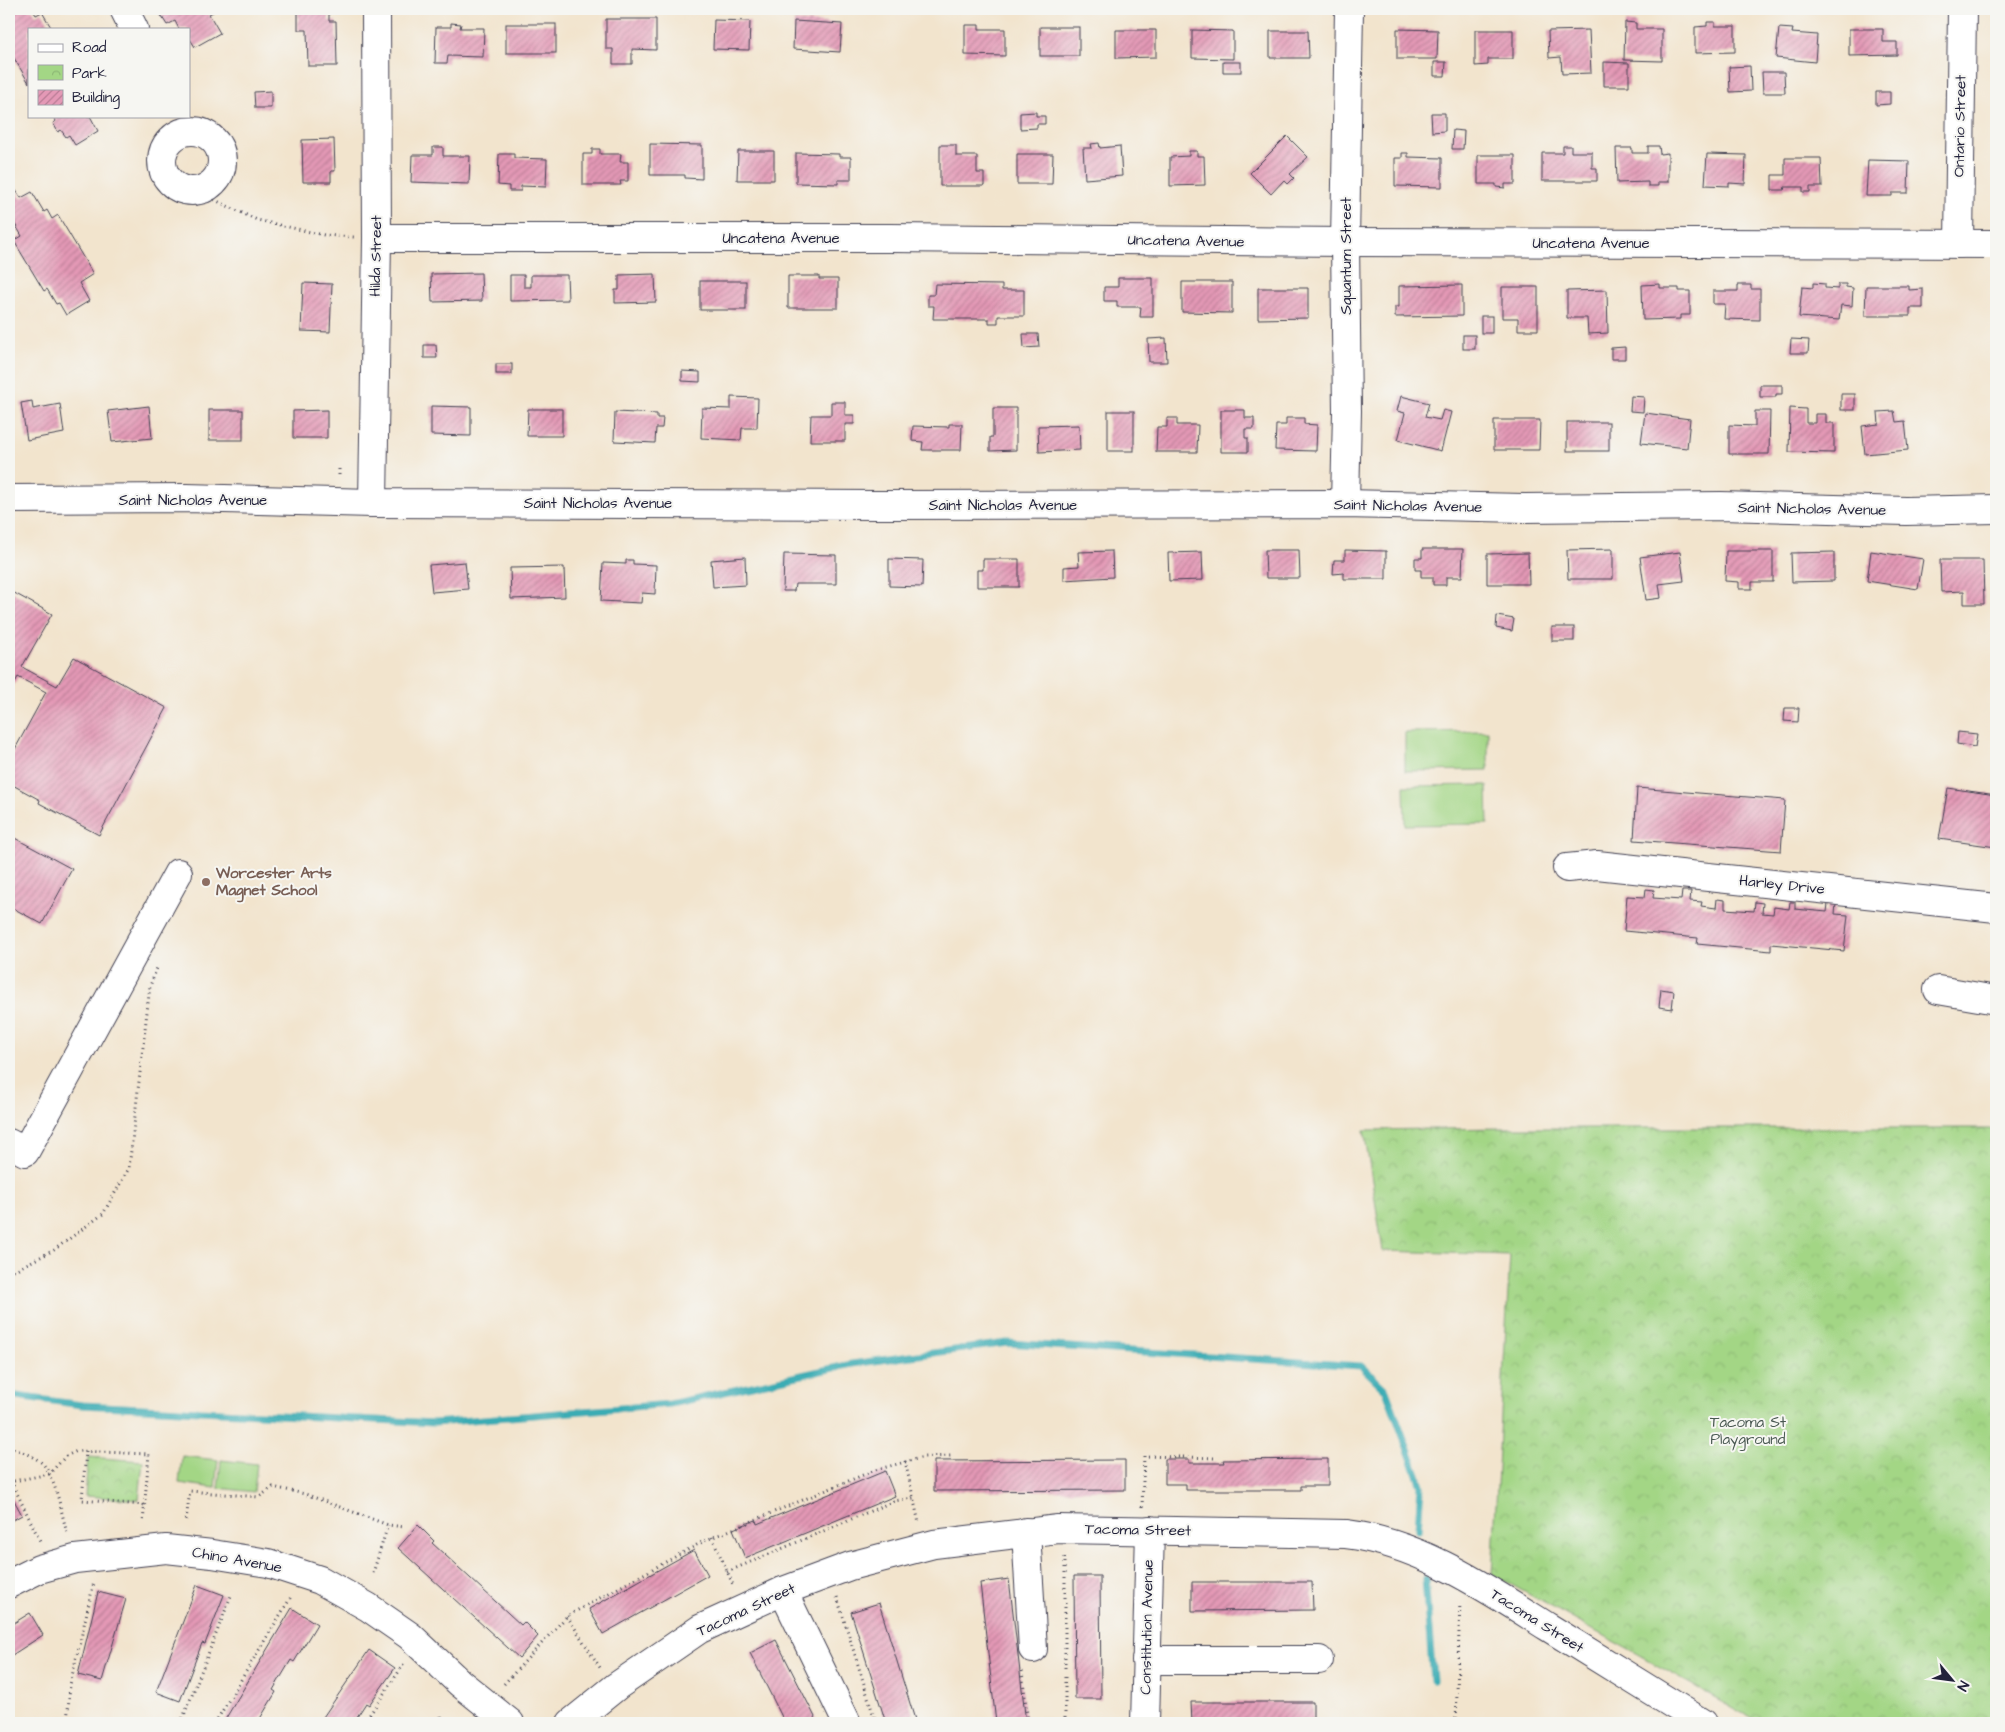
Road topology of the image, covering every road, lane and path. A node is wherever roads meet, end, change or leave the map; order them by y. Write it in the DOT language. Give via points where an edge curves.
graph roads {
  1 [pos="124,9"];
  2 [pos="376,9"];
  3 [pos="1349,9"];
  4 [pos="1962,9"];
  5 [pos="134,28"];
  6 [pos="182,124"];
  7 [pos="196,191"];
  8 [pos="377,238"];
  9 [pos="1345,242"];
  10 [pos="1959,244"];
  11 [pos="1996,244"];
  12 [pos="339,469"];
  13 [pos="339,480"];
  14 [pos="9,499"];
  15 [pos="373,503"];
  16 [pos="1345,504"];
  17 [pos="1996,509"];
  18 [pos="1567,868"];
  19 [pos="178,873"];
  20 [pos="1996,908"];
  21 [pos="159,961"];
  22 [pos="1938,990"];
  23 [pos="1996,1000"];
  24 [pos="9,1143"];
  25 [pos="9,1273"];
  26 [pos="9,1447"];
  27 [pos="86,1451"];
  28 [pos="951,1456"];
  29 [pos="1217,1458"];
  30 [pos="906,1461"];
  31 [pos="48,1474"];
  32 [pos="10,1482"];
  33 [pos="914,1498"];
  34 [pos="144,1505"];
  35 [pos="186,1520"];
  36 [pos="143,1522"];
  37 [pos="1146,1522"];
  38 [pos="388,1525"];
  39 [pos="920,1526"];
  40 [pos="404,1527"];
  41 [pos="1026,1532"];
  42 [pos="67,1533"];
  43 [pos="712,1537"];
  44 [pos="40,1541"];
  45 [pos="1065,1554"];
  46 [pos="727,1572"];
  47 [pos="373,1573"];
  48 [pos="1460,1574"];
  49 [pos="94,1578"];
  50 [pos="9,1584"];
  51 [pos="734,1589"];
  52 [pos="783,1591"];
  53 [pos="836,1594"];
  54 [pos="231,1596"];
  55 [pos="291,1596"];
  56 [pos="567,1616"];
  57 [pos="1033,1649"];
  58 [pos="1146,1660"];
  59 [pos="1319,1660"];
  60 [pos="406,1661"];
  61 [pos="602,1669"];
  62 [pos="504,1684"];
  63 [pos="441,1716"];
  64 [pos="846,1721"];
  65 [pos="67,1723"];
  66 [pos="181,1723"];
  67 [pos="215,1723"];
  68 [pos="364,1723"];
  69 [pos="442,1723"];
  70 [pos="510,1723"];
  71 [pos="571,1723"];
  72 [pos="876,1723"];
  73 [pos="1028,1723"];
  74 [pos="1065,1723"];
  75 [pos="1145,1723"];
  76 [pos="1456,1723"];
  77 [pos="1703,1723"];
  1 -- 5 [label="street"];
  2 -- 8 [label="street, Hilda Street"];
  3 -- 9 [label="street, Squantum Street"];
  4 -- 10 [label="street, Ontario Street"];
  6 -- 7 [label="street" via="164,149 164,172 178,188"];
  6 -- 7 [label="street" via="214,141 222,160 216,179"];
  7 -- 8 [label="path" via="257,220 324,235"];
  8 -- 9 [label="street, Uncatena Avenue"];
  8 -- 15 [label="street, Hilda Street"];
  9 -- 10 [label="street, Uncatena Avenue"];
  9 -- 16 [label="street, Squantum Street"];
  10 -- 11 [label="street, Uncatena Avenue"];
  12 -- 13 [label="path"];
  14 -- 15 [label="street, Saint Nicholas Avenue" via="186,498"];
  15 -- 16 [label="street, Saint Nicholas Avenue"];
  16 -- 17 [label="street, Saint Nicholas Avenue" via="1524,508 1721,506 1906,511"];
  18 -- 20 [label="street, Harley Drive" via="1598,865"];
  19 -- 24 [label="street" via="26,1152"];
  21 -- 25 [label="path" via="150,986 129,1168 103,1214 54,1250"];
  22 -- 23 [label="street"];
  26 -- 31 [label="path" via="43,1464"];
  27 -- 31 [label="path" via="66,1456"];
  27 -- 34 [label="path" via="82,1500"];
  27 -- 34 [label="path" via="148,1454"];
  28 -- 30 [label="path"];
  29 -- 37 [label="path" via="1144,1456"];
  30 -- 33 [label="path"];
  30 -- 43 [label="path" via="875,1470"];
  31 -- 32 [label="path"];
  31 -- 42 [label="path"];
  32 -- 44 [label="path"];
  33 -- 39 [label="path"];
  33 -- 46 [label="path" via="894,1501"];
  34 -- 36 [label="path"];
  35 -- 38 [label="path" via="190,1491 259,1497 273,1487 305,1494"];
  37 -- 41 [label="street, Tacoma Street"];
  37 -- 48 [label="street, Tacoma Street" via="1364,1536 1406,1548"];
  37 -- 58 [label="street, Constitution Avenue"];
  38 -- 40 [label="path"];
  38 -- 47 [label="path"];
  41 -- 52 [label="street, Tacoma Street" via="934,1544 850,1566"];
  41 -- 57 [label="street"];
  43 -- 46 [label="path"];
  43 -- 56 [label="path"];
  45 -- 74 [label="path"];
  46 -- 51 [label="path"];
  48 -- 76 [label="path"];
  48 -- 77 [label="street, Tacoma Street"];
  49 -- 65 [label="path" via="70,1685"];
  50 -- 70 [label="street, Chino Avenue" via="39,1569 75,1559 151,1550 212,1554 268,1563 320,1580 368,1607 410,1636 460,1683"];
  52 -- 64 [label="street"];
  52 -- 71 [label="street, Tacoma Street" via="700,1630 617,1686"];
  53 -- 72 [label="path"];
  54 -- 66 [label="path"];
  55 -- 67 [label="path"];
  56 -- 61 [label="path"];
  56 -- 62 [label="path"];
  57 -- 73 [label="path" via="1022,1668"];
  58 -- 59 [label="street"];
  58 -- 75 [label="street, Constitution Avenue"];
  60 -- 68 [label="path"];
  63 -- 69 [label="path"];
}
